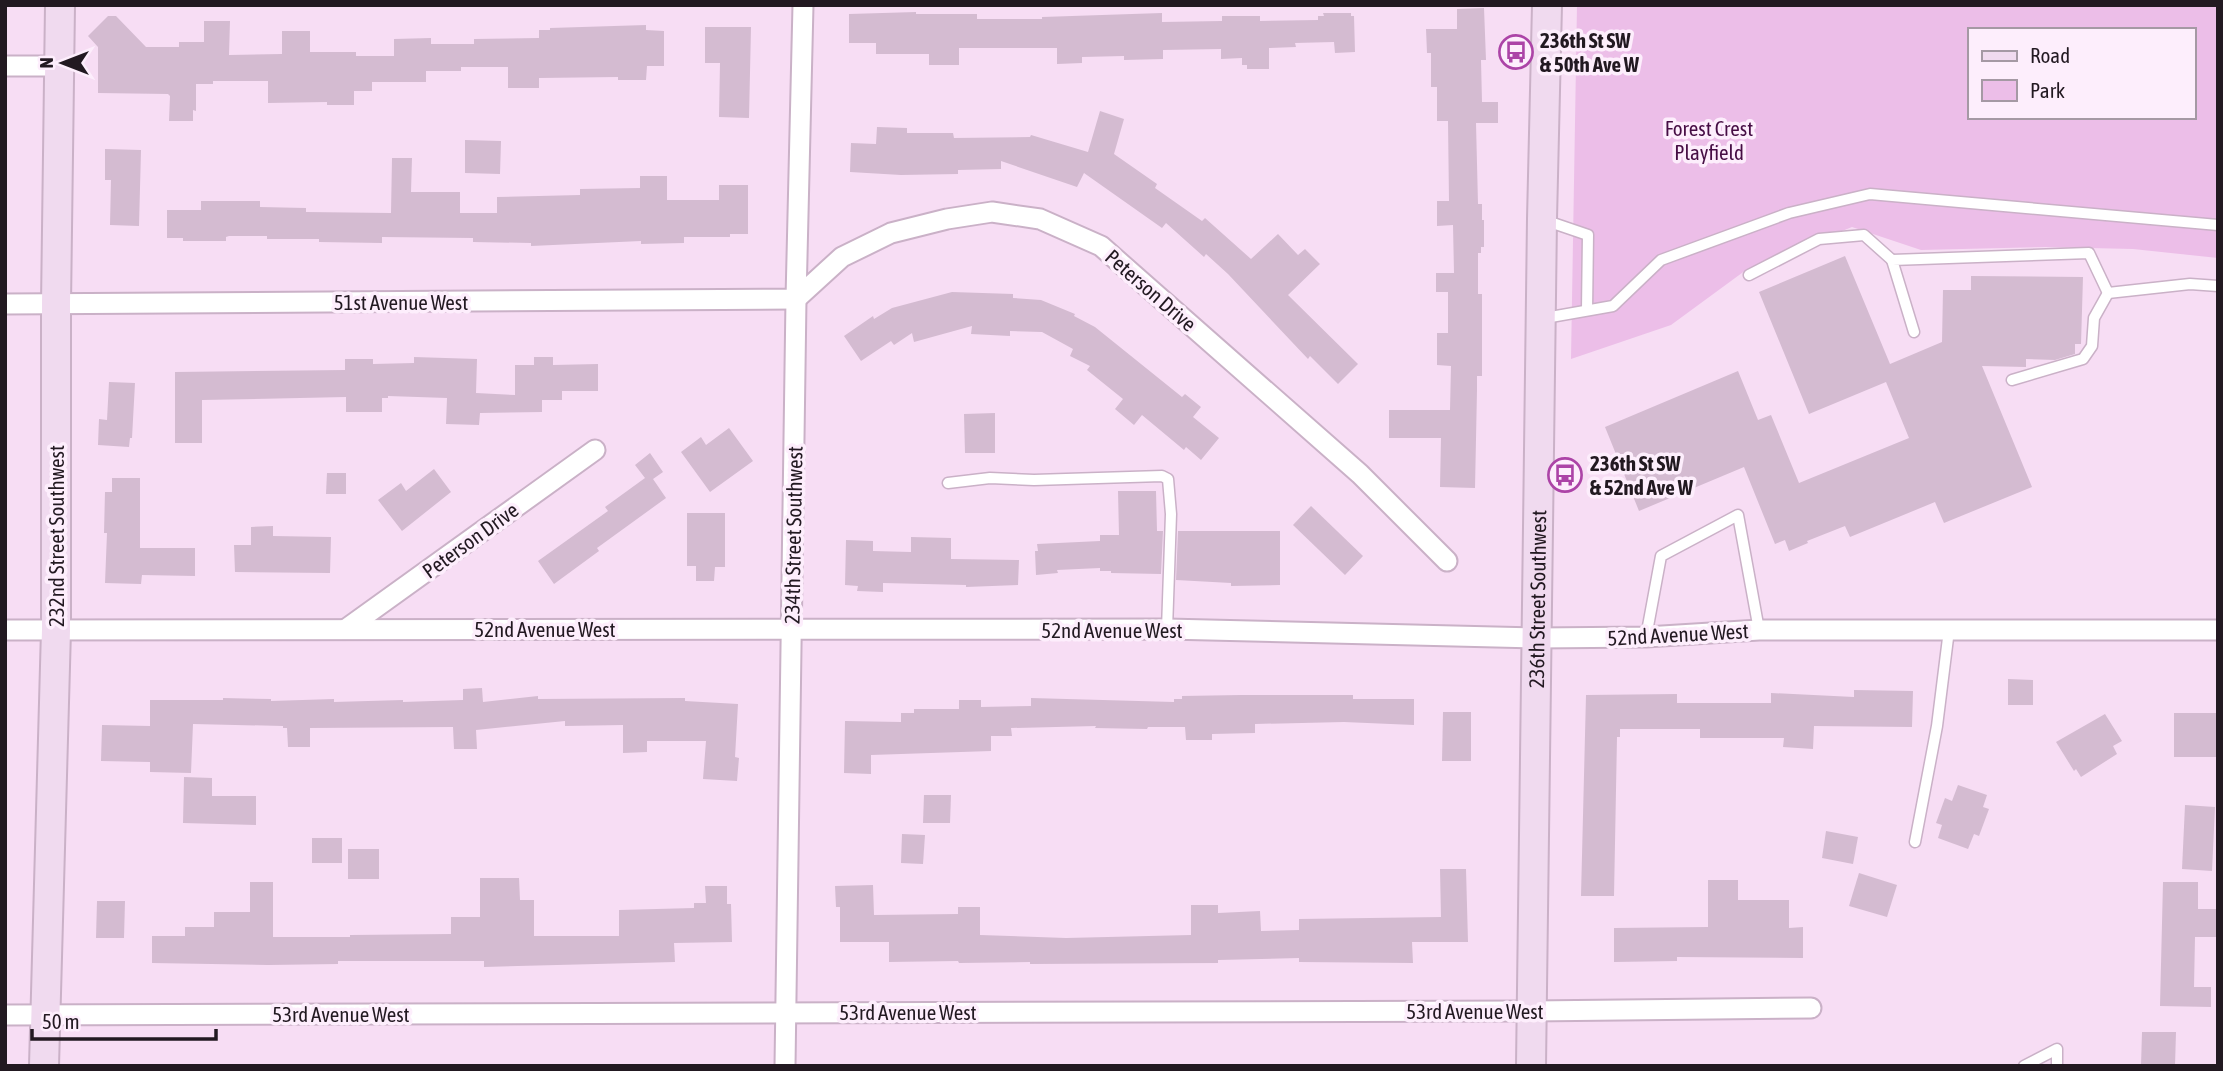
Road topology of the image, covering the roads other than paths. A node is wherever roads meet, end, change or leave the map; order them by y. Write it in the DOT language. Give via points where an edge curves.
graph roads {
  1 [pos="60,5"];
  2 [pos="803,5"];
  3 [pos="1547,5"];
  4 [pos="5,66"];
  5 [pos="60,66"];
  6 [pos="1542,219"];
  7 [pos="2218,225"];
  8 [pos="1892,260"];
  9 [pos="1749,275"];
  10 [pos="2218,286"];
  11 [pos="2108,293"];
  12 [pos="796,299"];
  13 [pos="5,304"];
  14 [pos="56,304"];
  15 [pos="1587,310"];
  16 [pos="1541,318"];
  17 [pos="1914,332"];
  18 [pos="2012,380"];
  19 [pos="595,450"];
  20 [pos="948,483"];
  21 [pos="1447,561"];
  22 [pos="345,629"];
  23 [pos="793,629"];
  24 [pos="1167,629"];
  25 [pos="5,630"];
  26 [pos="56,630"];
  27 [pos="1759,630"];
  28 [pos="1949,630"];
  29 [pos="2218,630"];
  30 [pos="1646,637"];
  31 [pos="1537,638"];
  32 [pos="1915,842"];
  33 [pos="1811,1008"];
  34 [pos="786,1012"];
  35 [pos="1531,1012"];
  36 [pos="45,1014"];
  37 [pos="5,1015"];
  38 [pos="44,1066"];
  39 [pos="785,1066"];
  40 [pos="1531,1066"];
  41 [pos="2024,1066"];
  42 [pos="2057,1066"];
  1 -- 5 [label="street, 232nd Street Southwest"];
  2 -- 12 [label="street, 234th Street Southwest"];
  3 -- 6 [label="street, 236th Street Southwest"];
  4 -- 5 [label="street"];
  5 -- 14 [label="street, 232nd Street Southwest"];
  6 -- 15 [label="lane" via="1588,235"];
  6 -- 16 [label="street, 236th Street Southwest"];
  7 -- 15 [label="lane" via="1870,194 1789,213 1661,260 1613,306"];
  8 -- 9 [label="lane" via="1864,235 1819,239"];
  8 -- 11 [label="lane" via="2089,253"];
  8 -- 17 [label="lane"];
  10 -- 11 [label="lane" via="2190,284"];
  11 -- 18 [label="lane" via="2094,318 2092,346 2083,359"];
  12 -- 14 [label="street, 51st Avenue West"];
  12 -- 21 [label="street, Peterson Drive" via="842,257 891,233 992,212 1040,219 1101,246 1360,474"];
  12 -- 23 [label="street, 234th Street Southwest"];
  13 -- 14 [label="street, 51st Avenue West"];
  14 -- 26 [label="street, 232nd Street Southwest"];
  15 -- 16 [label="lane"];
  16 -- 31 [label="street, 236th Street Southwest"];
  19 -- 22 [label="street, Peterson Drive"];
  20 -- 24 [label="lane" via="990,478 1168,479"];
  22 -- 23 [label="street, 52nd Avenue West"];
  22 -- 26 [label="street, 52nd Avenue West"];
  23 -- 24 [label="street, 52nd Avenue West"];
  23 -- 34 [label="street, 234th Street Southwest"];
  24 -- 31 [label="street, 52nd Avenue West"];
  25 -- 26 [label="street, 52nd Avenue West"];
  26 -- 36 [label="street, 232nd Street Southwest"];
  27 -- 28 [label="street, 52nd Avenue West"];
  27 -- 30 [label="street, 52nd Avenue West"];
  27 -- 30 [label="lane" via="1738,515 1661,556"];
  28 -- 29 [label="street, 52nd Avenue West"];
  28 -- 32 [label="lane"];
  30 -- 31 [label="street, 52nd Avenue West"];
  31 -- 35 [label="street, 236th Street Southwest"];
  33 -- 35 [label="street, 53rd Avenue West"];
  34 -- 35 [label="street, 53rd Avenue West"];
  34 -- 36 [label="street, 53rd Avenue West"];
  34 -- 39 [label="street, 234th Street Southwest"];
  35 -- 40 [label="street, 236th Street Southwest"];
  36 -- 37 [label="street, 53rd Avenue West"];
  36 -- 38 [label="street, 232nd Street Southwest"];
  41 -- 42 [label="lane" via="2057,1049"];
}
